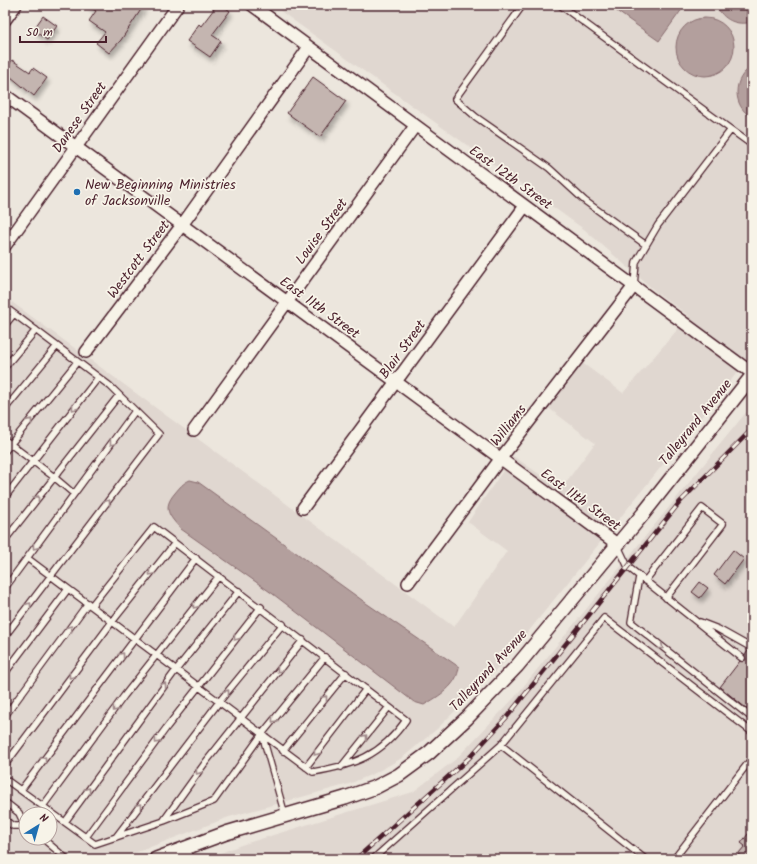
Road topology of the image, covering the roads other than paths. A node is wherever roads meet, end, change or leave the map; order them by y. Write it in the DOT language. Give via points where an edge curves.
graph roads {
  1 [pos="16,5"];
  2 [pos="178,5"];
  3 [pos="252,5"];
  4 [pos="523,5"];
  5 [pos="560,5"];
  6 [pos="5,20"];
  7 [pos="309,47"];
  8 [pos="5,95"];
  9 [pos="415,126"];
  10 [pos="730,131"];
  11 [pos="752,145"];
  12 [pos="76,147"];
  13 [pos="525,206"];
  14 [pos="182,225"];
  15 [pos="646,245"];
  16 [pos="5,246"];
  17 [pos="634,286"];
  18 [pos="288,303"];
  19 [pos="5,307"];
  20 [pos="14,314"];
  21 [pos="5,325"];
  22 [pos="36,330"];
  23 [pos="57,346"];
  24 [pos="86,352"];
  25 [pos="77,362"];
  26 [pos="5,368"];
  27 [pos="752,374"];
  28 [pos="98,378"];
  29 [pos="397,382"];
  30 [pos="119,396"];
  31 [pos="5,409"];
  32 [pos="135,411"];
  33 [pos="194,430"];
  34 [pos="5,440"];
  35 [pos="10,445"];
  36 [pos="5,452"];
  37 [pos="501,458"];
  38 [pos="33,461"];
  39 [pos="54,477"];
  40 [pos="74,494"];
  41 [pos="5,497"];
  42 [pos="303,508"];
  43 [pos="5,540"];
  44 [pos="175,543"];
  45 [pos="617,544"];
  46 [pos="27,558"];
  47 [pos="196,558"];
  48 [pos="51,576"];
  49 [pos="219,576"];
  50 [pos="639,577"];
  51 [pos="645,581"];
  52 [pos="408,583"];
  53 [pos="5,587"];
  54 [pos="68,589"];
  55 [pos="239,591"];
  56 [pos="666,598"];
  57 [pos="89,605"];
  58 [pos="260,607"];
  59 [pos="694,620"];
  60 [pos="112,622"];
  61 [pos="283,624"];
  62 [pos="5,636"];
  63 [pos="134,638"];
  64 [pos="303,640"];
  65 [pos="752,648"];
  66 [pos="157,655"];
  67 [pos="325,657"];
  68 [pos="742,658"];
  69 [pos="176,670"];
  70 [pos="5,673"];
  71 [pos="346,673"];
  72 [pos="198,686"];
  73 [pos="366,689"];
  74 [pos="219,702"];
  75 [pos="389,706"];
  76 [pos="5,716"];
  77 [pos="752,718"];
  78 [pos="240,719"];
  79 [pos="752,732"];
  80 [pos="262,734"];
  81 [pos="501,745"];
  82 [pos="284,751"];
  83 [pos="752,758"];
  84 [pos="5,765"];
  85 [pos="306,767"];
  86 [pos="341,767"];
  87 [pos="5,779"];
  88 [pos="21,790"];
  89 [pos="5,802"];
  90 [pos="43,806"];
  91 [pos="18,812"];
  92 [pos="285,816"];
  93 [pos="58,817"];
  94 [pos="5,820"];
  95 [pos="164,821"];
  96 [pos="64,822"];
  97 [pos="18,826"];
  98 [pos="86,837"];
  99 [pos="116,837"];
  100 [pos="52,846"];
  101 [pos="188,853"];
  102 [pos="67,859"];
  103 [pos="156,859"];
  104 [pos="372,859"];
  105 [pos="645,859"];
  106 [pos="674,859"];
  1 -- 6 [label="street"];
  2 -- 12 [label="street, Danese Street"];
  3 -- 7 [label="street, East 12th Street"];
  4 -- 15 [label="lane" via="455,99 476,117 549,168 585,201"];
  5 -- 10 [label="lane"];
  7 -- 9 [label="street, East 12th Street"];
  7 -- 14 [label="street, Westcott Street"];
  8 -- 12 [label="street, East 11th Street"];
  9 -- 13 [label="street, East 12th Street"];
  9 -- 18 [label="street, Louise Street"];
  10 -- 11 [label="lane"];
  10 -- 15 [label="lane" via="658,225"];
  12 -- 14 [label="street, East 11th Street"];
  12 -- 16 [label="street, Danese Street"];
  13 -- 17 [label="street, East 12th Street"];
  13 -- 29 [label="street, Blair Street"];
  14 -- 18 [label="street, East 11th Street"];
  14 -- 24 [label="street, Westcott Street"];
  15 -- 17 [label="lane" via="636,262"];
  17 -- 27 [label="street, East 12th Street"];
  17 -- 37 [label="street, Williams"];
  18 -- 29 [label="street, East 11th Street"];
  18 -- 33 [label="street, Louise Street"];
  19 -- 20 [label="lane"];
  20 -- 21 [label="lane"];
  20 -- 22 [label="lane"];
  22 -- 23 [label="lane"];
  22 -- 26 [label="lane"];
  23 -- 25 [label="lane"];
  23 -- 31 [label="lane"];
  25 -- 28 [label="lane"];
  35 -- 25 [label="lane, one-way"];
  27 -- 45 [label="street, Talleyrand Avenue"];
  28 -- 30 [label="lane"];
  28 -- 38 [label="lane, one-way"];
  29 -- 37 [label="street, East 11th Street"];
  29 -- 42 [label="street, Blair Street"];
  30 -- 32 [label="lane"];
  30 -- 39 [label="lane"];
  32 -- 40 [label="lane, one-way"];
  48 -- 32 [label="lane, one-way" via="159,434"];
  34 -- 35 [label="lane"];
  35 -- 36 [label="lane"];
  35 -- 38 [label="lane"];
  37 -- 45 [label="street, East 11th Street"];
  37 -- 52 [label="street, Williams"];
  38 -- 39 [label="lane"];
  38 -- 41 [label="lane"];
  39 -- 40 [label="lane"];
  43 -- 39 [label="lane, one-way"];
  40 -- 46 [label="lane, one-way"];
  44 -- 47 [label="lane"];
  44 -- 57 [label="lane" via="154,527"];
  44 -- 60 [label="lane, one-way"];
  45 -- 50 [label="lane" via="628,567"];
  45 -- 92 [label="street, Talleyrand Avenue" via="517,666 429,753 399,775 376,787"];
  46 -- 48 [label="lane"];
  46 -- 53 [label="lane"];
  47 -- 49 [label="lane"];
  47 -- 63 [label="lane"];
  48 -- 54 [label="lane"];
  62 -- 48 [label="lane, one-way"];
  49 -- 55 [label="lane"];
  49 -- 66 [label="lane, one-way"];
  50 -- 51 [label="lane"];
  50 -- 77 [label="lane, one-way" via="631,622"];
  51 -- 56 [label="lane"];
  51 -- 56 [label="lane" via="702,508 723,524"];
  54 -- 57 [label="lane"];
  54 -- 70 [label="lane"];
  55 -- 58 [label="lane"];
  55 -- 69 [label="lane"];
  56 -- 59 [label="lane"];
  57 -- 60 [label="lane"];
  76 -- 57 [label="lane, one-way"];
  58 -- 61 [label="lane"];
  58 -- 72 [label="lane, one-way"];
  59 -- 65 [label="lane" via="718,628"];
  59 -- 68 [label="lane"];
  60 -- 63 [label="lane"];
  60 -- 84 [label="lane, one-way"];
  61 -- 64 [label="lane"];
  74 -- 61 [label="lane, one-way"];
  63 -- 66 [label="lane"];
  88 -- 63 [label="lane, one-way"];
  64 -- 67 [label="lane"];
  64 -- 78 [label="lane, one-way"];
  66 -- 69 [label="lane"];
  66 -- 90 [label="lane, one-way"];
  67 -- 71 [label="lane"];
  67 -- 80 [label="lane, one-way"];
  69 -- 72 [label="lane"];
  96 -- 69 [label="lane, one-way"];
  71 -- 73 [label="lane"];
  82 -- 71 [label="lane, one-way"];
  72 -- 74 [label="lane"];
  72 -- 98 [label="lane, one-way"];
  73 -- 75 [label="lane"];
  73 -- 85 [label="lane, one-way"];
  74 -- 78 [label="lane"];
  99 -- 74 [label="lane, one-way"];
  86 -- 75 [label="lane, one-way"];
  75 -- 86 [label="lane" via="406,720 396,734 377,751"];
  78 -- 80 [label="lane"];
  78 -- 95 [label="lane, one-way"];
  79 -- 81 [label="lane" via="604,618"];
  80 -- 82 [label="lane"];
  80 -- 92 [label="lane"];
  80 -- 95 [label="lane" via="214,801"];
  81 -- 104 [label="lane"];
  81 -- 105 [label="lane"];
  82 -- 85 [label="lane"];
  83 -- 106 [label="lane"];
  85 -- 86 [label="lane" via="313,772"];
  87 -- 88 [label="lane"];
  88 -- 90 [label="lane"];
  89 -- 91 [label="lane"];
  92 -- 101 [label="street, Talleyrand Avenue" via="226,833"];
  93 -- 96 [label="lane"];
  94 -- 97 [label="lane" via="13,826"];
  95 -- 99 [label="lane"];
  96 -- 98 [label="lane"];
  98 -- 99 [label="lane" via="95,844"];
  100 -- 102 [label="lane"];
  101 -- 103 [label="street, Talleyrand Avenue"];
}
